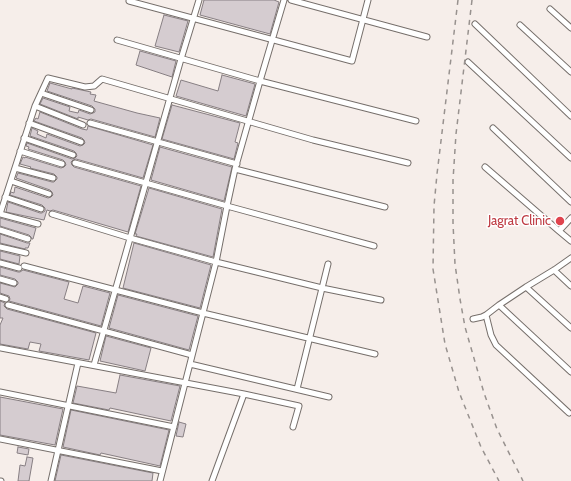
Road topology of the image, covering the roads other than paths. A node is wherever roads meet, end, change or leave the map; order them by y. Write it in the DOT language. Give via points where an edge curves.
graph roads {
  1 [pos="199,0"];
  2 [pos="284,0"];
  3 [pos="291,0"];
  4 [pos="368,0"];
  5 [pos="129,1"];
  6 [pos="550,9"];
  7 [pos="194,18"];
  8 [pos="363,20"];
  9 [pos="475,24"];
  10 [pos="520,25"];
  11 [pos="571,28"];
  12 [pos="427,37"];
  13 [pos="117,40"];
  14 [pos="273,40"];
  15 [pos="181,59"];
  16 [pos="468,62"];
  17 [pos="571,72"];
  18 [pos="260,81"];
  19 [pos="41,93"];
  20 [pos="169,99"];
  21 [pos="35,106"];
  22 [pos="91,110"];
  23 [pos="571,116"];
  24 [pos="248,122"];
  25 [pos="416,122"];
  26 [pos="29,123"];
  27 [pos="90,123"];
  28 [pos="83,126"];
  29 [pos="493,128"];
  30 [pos="24,138"];
  31 [pos="81,142"];
  32 [pos="157,142"];
  33 [pos="20,151"];
  34 [pos="73,155"];
  35 [pos="571,158"];
  36 [pos="75,163"];
  37 [pos="408,163"];
  38 [pos="62,164"];
  39 [pos="236,166"];
  40 [pos="485,167"];
  41 [pos="15,168"];
  42 [pos="53,178"];
  43 [pos="10,181"];
  44 [pos="146,183"];
  45 [pos="49,194"];
  46 [pos="5,197"];
  47 [pos="571,202"];
  48 [pos="227,206"];
  49 [pos="385,207"];
  50 [pos="41,209"];
  51 [pos="0,214"];
  52 [pos="52,214"];
  53 [pos="571,218"];
  54 [pos="38,224"];
  55 [pos="0,230"];
  56 [pos="559,230"];
  57 [pos="130,238"];
  58 [pos="28,239"];
  59 [pos="571,241"];
  60 [pos="374,246"];
  61 [pos="0,247"];
  62 [pos="26,252"];
  63 [pos="571,258"];
  64 [pos="216,262"];
  65 [pos="0,263"];
  66 [pos="328,264"];
  67 [pos="554,270"];
  68 [pos="0,279"];
  69 [pos="14,283"];
  70 [pos="571,286"];
  71 [pos="526,287"];
  72 [pos="322,288"];
  73 [pos="115,290"];
  74 [pos="0,297"];
  75 [pos="6,298"];
  76 [pos="380,300"];
  77 [pos="8,305"];
  78 [pos="499,305"];
  79 [pos="203,313"];
  80 [pos="486,314"];
  81 [pos="473,319"];
  82 [pos="571,328"];
  83 [pos="104,330"];
  84 [pos="310,339"];
  85 [pos="1,348"];
  86 [pos="375,354"];
  87 [pos="192,355"];
  88 [pos="78,363"];
  89 [pos="190,364"];
  90 [pos="94,366"];
  91 [pos="571,372"];
  92 [pos="185,383"];
  93 [pos="297,389"];
  94 [pos="0,392"];
  95 [pos="244,394"];
  96 [pos="329,397"];
  97 [pos="69,405"];
  98 [pos="569,413"];
  99 [pos="174,427"];
  100 [pos="293,427"];
  101 [pos="0,439"];
  102 [pos="58,450"];
  103 [pos="162,471"];
  104 [pos="51,481"];
  105 [pos="160,481"];
  106 [pos="212,481"];
  1 -- 7 [label="street"];
  2 -- 14 [label="street"];
  3 -- 8 [label="street"];
  4 -- 8 [label="street"];
  5 -- 7 [label="street"];
  6 -- 11 [label="street"];
  7 -- 14 [label="street"];
  7 -- 15 [label="street"];
  8 -- 12 [label="street"];
  8 -- 14 [label="street" via="352,61"];
  9 -- 23 [label="street"];
  10 -- 17 [label="street"];
  13 -- 15 [label="street"];
  14 -- 18 [label="street"];
  15 -- 18 [label="street"];
  15 -- 20 [label="street"];
  16 -- 35 [label="street"];
  18 -- 24 [label="street"];
  18 -- 25 [label="street"];
  19 -- 20 [label="street" via="48,78 85,87 94,86 102,79"];
  19 -- 21 [label="street"];
  19 -- 22 [label="street"];
  20 -- 24 [label="street"];
  20 -- 32 [label="street"];
  21 -- 26 [label="street"];
  21 -- 28 [label="street"];
  24 -- 37 [label="street"];
  24 -- 39 [label="street"];
  26 -- 30 [label="street"];
  26 -- 31 [label="street"];
  27 -- 32 [label="street"];
  29 -- 47 [label="street"];
  30 -- 33 [label="street"];
  30 -- 34 [label="street"];
  32 -- 39 [label="street"];
  32 -- 44 [label="street"];
  33 -- 38 [label="street"];
  33 -- 41 [label="street"];
  36 -- 44 [label="street"];
  39 -- 48 [label="street"];
  39 -- 49 [label="street"];
  40 -- 56 [label="street"];
  41 -- 42 [label="street"];
  41 -- 43 [label="street"];
  43 -- 45 [label="street"];
  43 -- 46 [label="street"];
  44 -- 48 [label="street"];
  44 -- 57 [label="street"];
  46 -- 50 [label="street"];
  46 -- 51 [label="street"];
  48 -- 60 [label="street"];
  48 -- 64 [label="street"];
  51 -- 54 [label="street"];
  52 -- 57 [label="street"];
  53 -- 56 [label="street"];
  55 -- 58 [label="street"];
  56 -- 59 [label="street"];
  57 -- 64 [label="street"];
  57 -- 73 [label="street"];
  61 -- 62 [label="street"];
  63 -- 67 [label="street"];
  64 -- 72 [label="street"];
  64 -- 79 [label="street"];
  65 -- 73 [label="street"];
  66 -- 72 [label="street"];
  67 -- 70 [label="street"];
  67 -- 71 [label="street"];
  68 -- 69 [label="street"];
  71 -- 78 [label="street"];
  71 -- 82 [label="street"];
  72 -- 76 [label="street"];
  72 -- 84 [label="street"];
  73 -- 79 [label="street"];
  73 -- 83 [label="street"];
  74 -- 75 [label="street"];
  77 -- 83 [label="street"];
  78 -- 80 [label="street"];
  78 -- 91 [label="street"];
  79 -- 84 [label="street"];
  79 -- 87 [label="street"];
  80 -- 81 [label="street"];
  80 -- 98 [label="street" via="496,345"];
  83 -- 87 [label="street"];
  83 -- 90 [label="street"];
  84 -- 86 [label="street"];
  84 -- 93 [label="street"];
  85 -- 88 [label="street"];
  87 -- 89 [label="street"];
  88 -- 90 [label="street"];
  88 -- 97 [label="street"];
  89 -- 92 [label="street"];
  89 -- 93 [label="street"];
  90 -- 92 [label="street"];
  92 -- 95 [label="street"];
  92 -- 99 [label="street"];
  93 -- 96 [label="street"];
  94 -- 97 [label="street"];
  95 -- 100 [label="street" via="299,406"];
  95 -- 106 [label="street"];
  97 -- 99 [label="street"];
  97 -- 102 [label="street"];
  99 -- 103 [label="street"];
  101 -- 102 [label="street"];
  102 -- 103 [label="street"];
  102 -- 104 [label="street"];
  103 -- 105 [label="street"];
}
